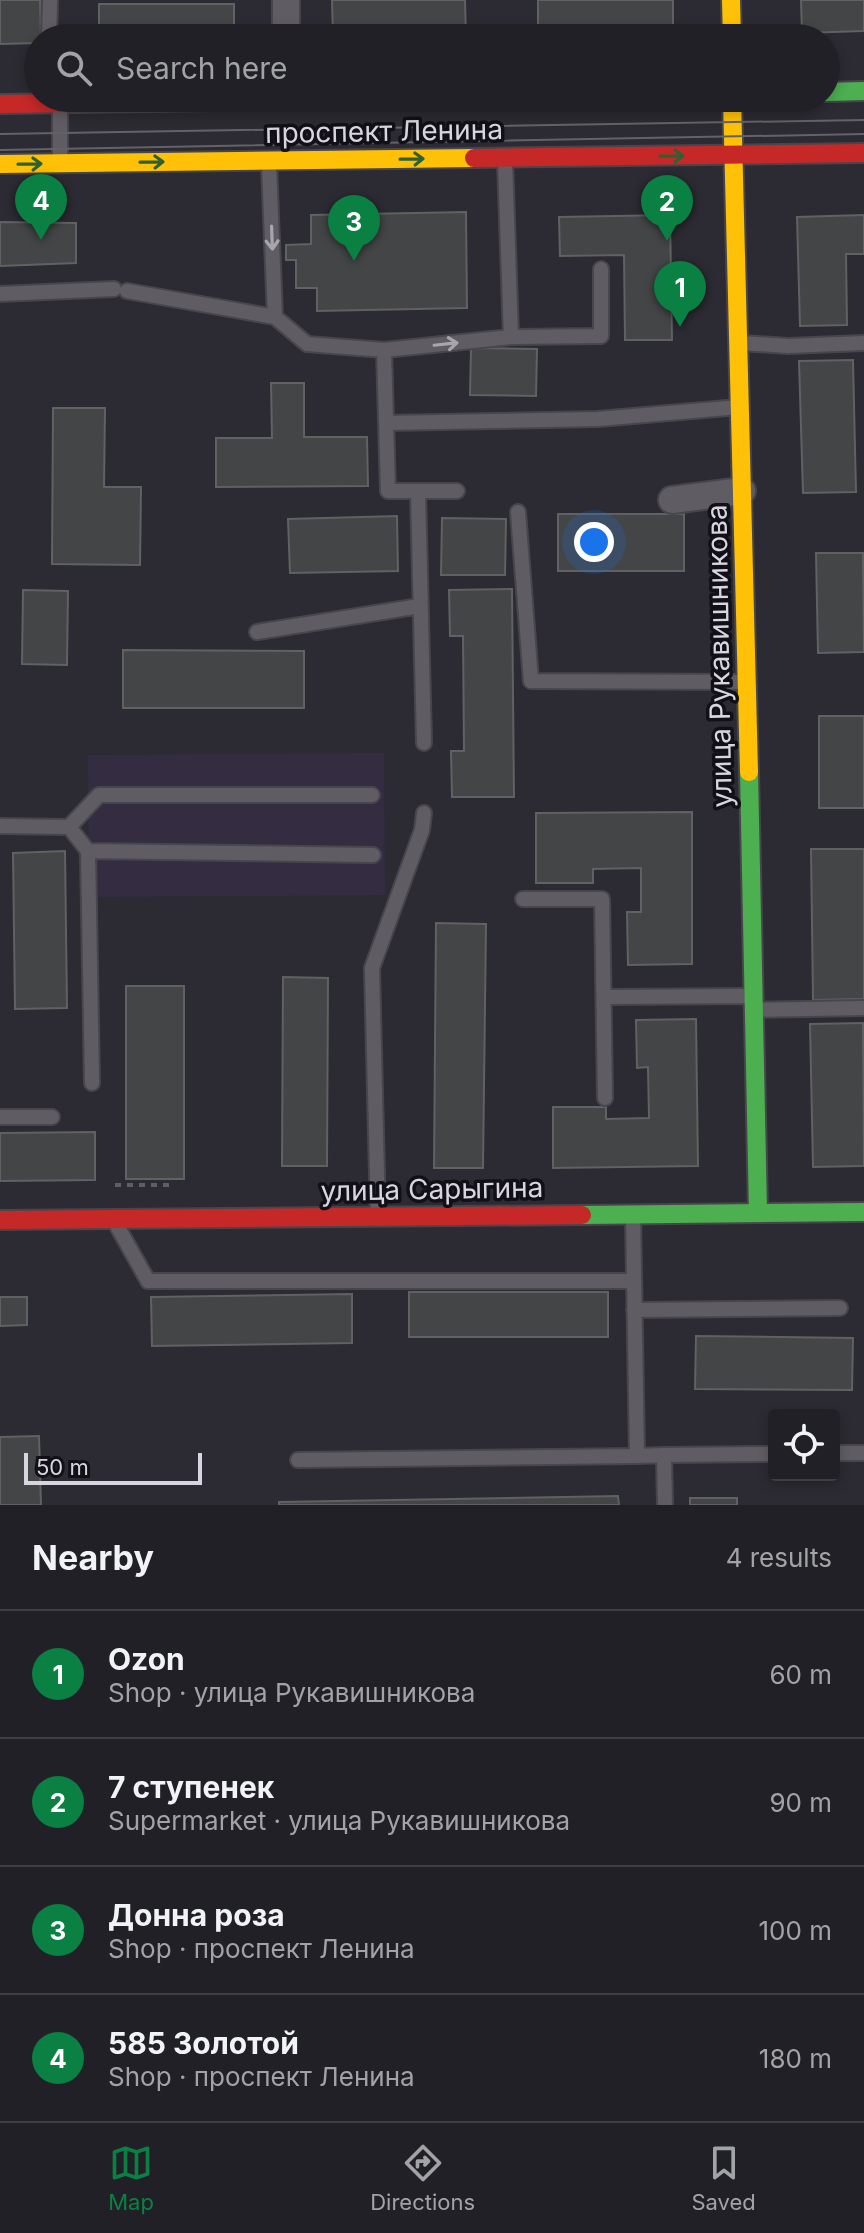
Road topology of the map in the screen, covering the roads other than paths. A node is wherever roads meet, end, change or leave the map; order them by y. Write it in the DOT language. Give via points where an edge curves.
graph roads {
  1 [pos="50,0"];
  2 [pos="286,0"];
  3 [pos="731,0"];
  4 [pos="49,24"];
  5 [pos="286,24"];
  6 [pos="732,24"];
  7 [pos="864,91"];
  8 [pos="840,92"];
  9 [pos="24,103"];
  10 [pos="0,104"];
  11 [pos="59,112"];
  12 [pos="732,112"];
  13 [pos="864,153"];
  14 [pos="733,155"];
  15 [pos="505,158"];
  16 [pos="269,160"];
  17 [pos="60,163"];
  18 [pos="0,164"];
  19 [pos="601,269"];
  20 [pos="0,294"];
  21 [pos="275,317"];
  22 [pos="511,337"];
  23 [pos="737,343"];
  24 [pos="864,343"];
  25 [pos="384,350"];
  26 [pos="740,407"];
  27 [pos="386,423"];
  28 [pos="418,491"];
  29 [pos="457,491"];
  30 [pos="742,491"];
  31 [pos="672,500"];
  32 [pos="518,512"];
  33 [pos="420,606"];
  34 [pos="257,632"];
  35 [pos="747,682"];
  36 [pos="424,743"];
  37 [pos="372,795"];
  38 [pos="424,813"];
  39 [pos="0,826"];
  40 [pos="69,827"];
  41 [pos="88,851"];
  42 [pos="373,855"];
  43 [pos="523,899"];
  44 [pos="604,997"];
  45 [pos="755,1003"];
  46 [pos="864,1008"];
  47 [pos="92,1083"];
  48 [pos="605,1098"];
  49 [pos="0,1117"];
  50 [pos="52,1117"];
  51 [pos="864,1212"];
  52 [pos="758,1213"];
  53 [pos="633,1215"];
  54 [pos="378,1218"];
  55 [pos="0,1220"];
  56 [pos="113,1220"];
  57 [pos="634,1281"];
  58 [pos="840,1308"];
  59 [pos="634,1310"];
  60 [pos="840,1453"];
  61 [pos="864,1453"];
  62 [pos="768,1454"];
  63 [pos="664,1455"];
  64 [pos="637,1456"];
  65 [pos="298,1460"];
  66 [pos="665,1505"];
  1 -- 4 [label="lane"];
  2 -- 5 [label="street"];
  3 -- 6 [label="street"];
  7 -- 8 [label="street"];
  9 -- 10 [label="street, проспект Ленина"];
  11 -- 17 [label="lane"];
  12 -- 14 [label="street, улица Рукавишникова"];
  13 -- 14 [label="street, проспект Ленина"];
  15 -- 14 [label="street, проспект Ленина, one-way"];
  14 -- 23 [label="street, улица Рукавишникова"];
  16 -- 15 [label="street, проспект Ленина, one-way"];
  15 -- 22 [label="lane"];
  17 -- 16 [label="street, проспект Ленина, one-way"];
  16 -- 21 [label="lane, one-way"];
  18 -- 17 [label="street, проспект Ленина, one-way"];
  19 -- 22 [label="lane" via="601,336"];
  20 -- 21 [label="lane" via="120,290"];
  21 -- 25 [label="lane" via="307,344"];
  25 -- 22 [label="lane, one-way"];
  23 -- 24 [label="lane"];
  23 -- 26 [label="street, улица Рукавишникова"];
  25 -- 27 [label="lane"];
  26 -- 27 [label="lane" via="598,419"];
  26 -- 30 [label="street, улица Рукавишникова"];
  27 -- 28 [label="lane" via="388,491"];
  28 -- 29 [label="lane"];
  28 -- 33 [label="lane"];
  30 -- 31 [label="street"];
  30 -- 35 [label="street, улица Рукавишникова"];
  32 -- 35 [label="lane" via="531,681"];
  33 -- 34 [label="lane"];
  33 -- 36 [label="lane"];
  35 -- 45 [label="street, улица Рукавишникова"];
  37 -- 40 [label="lane" via="99,795"];
  38 -- 54 [label="lane" via="372,968"];
  39 -- 40 [label="lane"];
  40 -- 41 [label="lane"];
  41 -- 42 [label="lane"];
  41 -- 47 [label="lane"];
  43 -- 44 [label="lane" via="602,899"];
  44 -- 45 [label="lane"];
  44 -- 48 [label="lane"];
  45 -- 46 [label="lane"];
  45 -- 52 [label="street, улица Рукавишникова"];
  49 -- 50 [label="lane"];
  51 -- 52 [label="street, улица Сарыгина"];
  52 -- 53 [label="street, улица Сарыгина"];
  53 -- 54 [label="street, улица Сарыгина"];
  53 -- 57 [label="lane"];
  54 -- 56 [label="street, улица Сарыгина"];
  55 -- 56 [label="street, улица Сарыгина"];
  56 -- 57 [label="lane" via="148,1281"];
  57 -- 59 [label="lane"];
  58 -- 59 [label="lane"];
  59 -- 64 [label="lane"];
  60 -- 61 [label="lane"];
  62 -- 63 [label="lane"];
  63 -- 64 [label="lane"];
  63 -- 66 [label="lane"];
  64 -- 65 [label="lane"];
}
